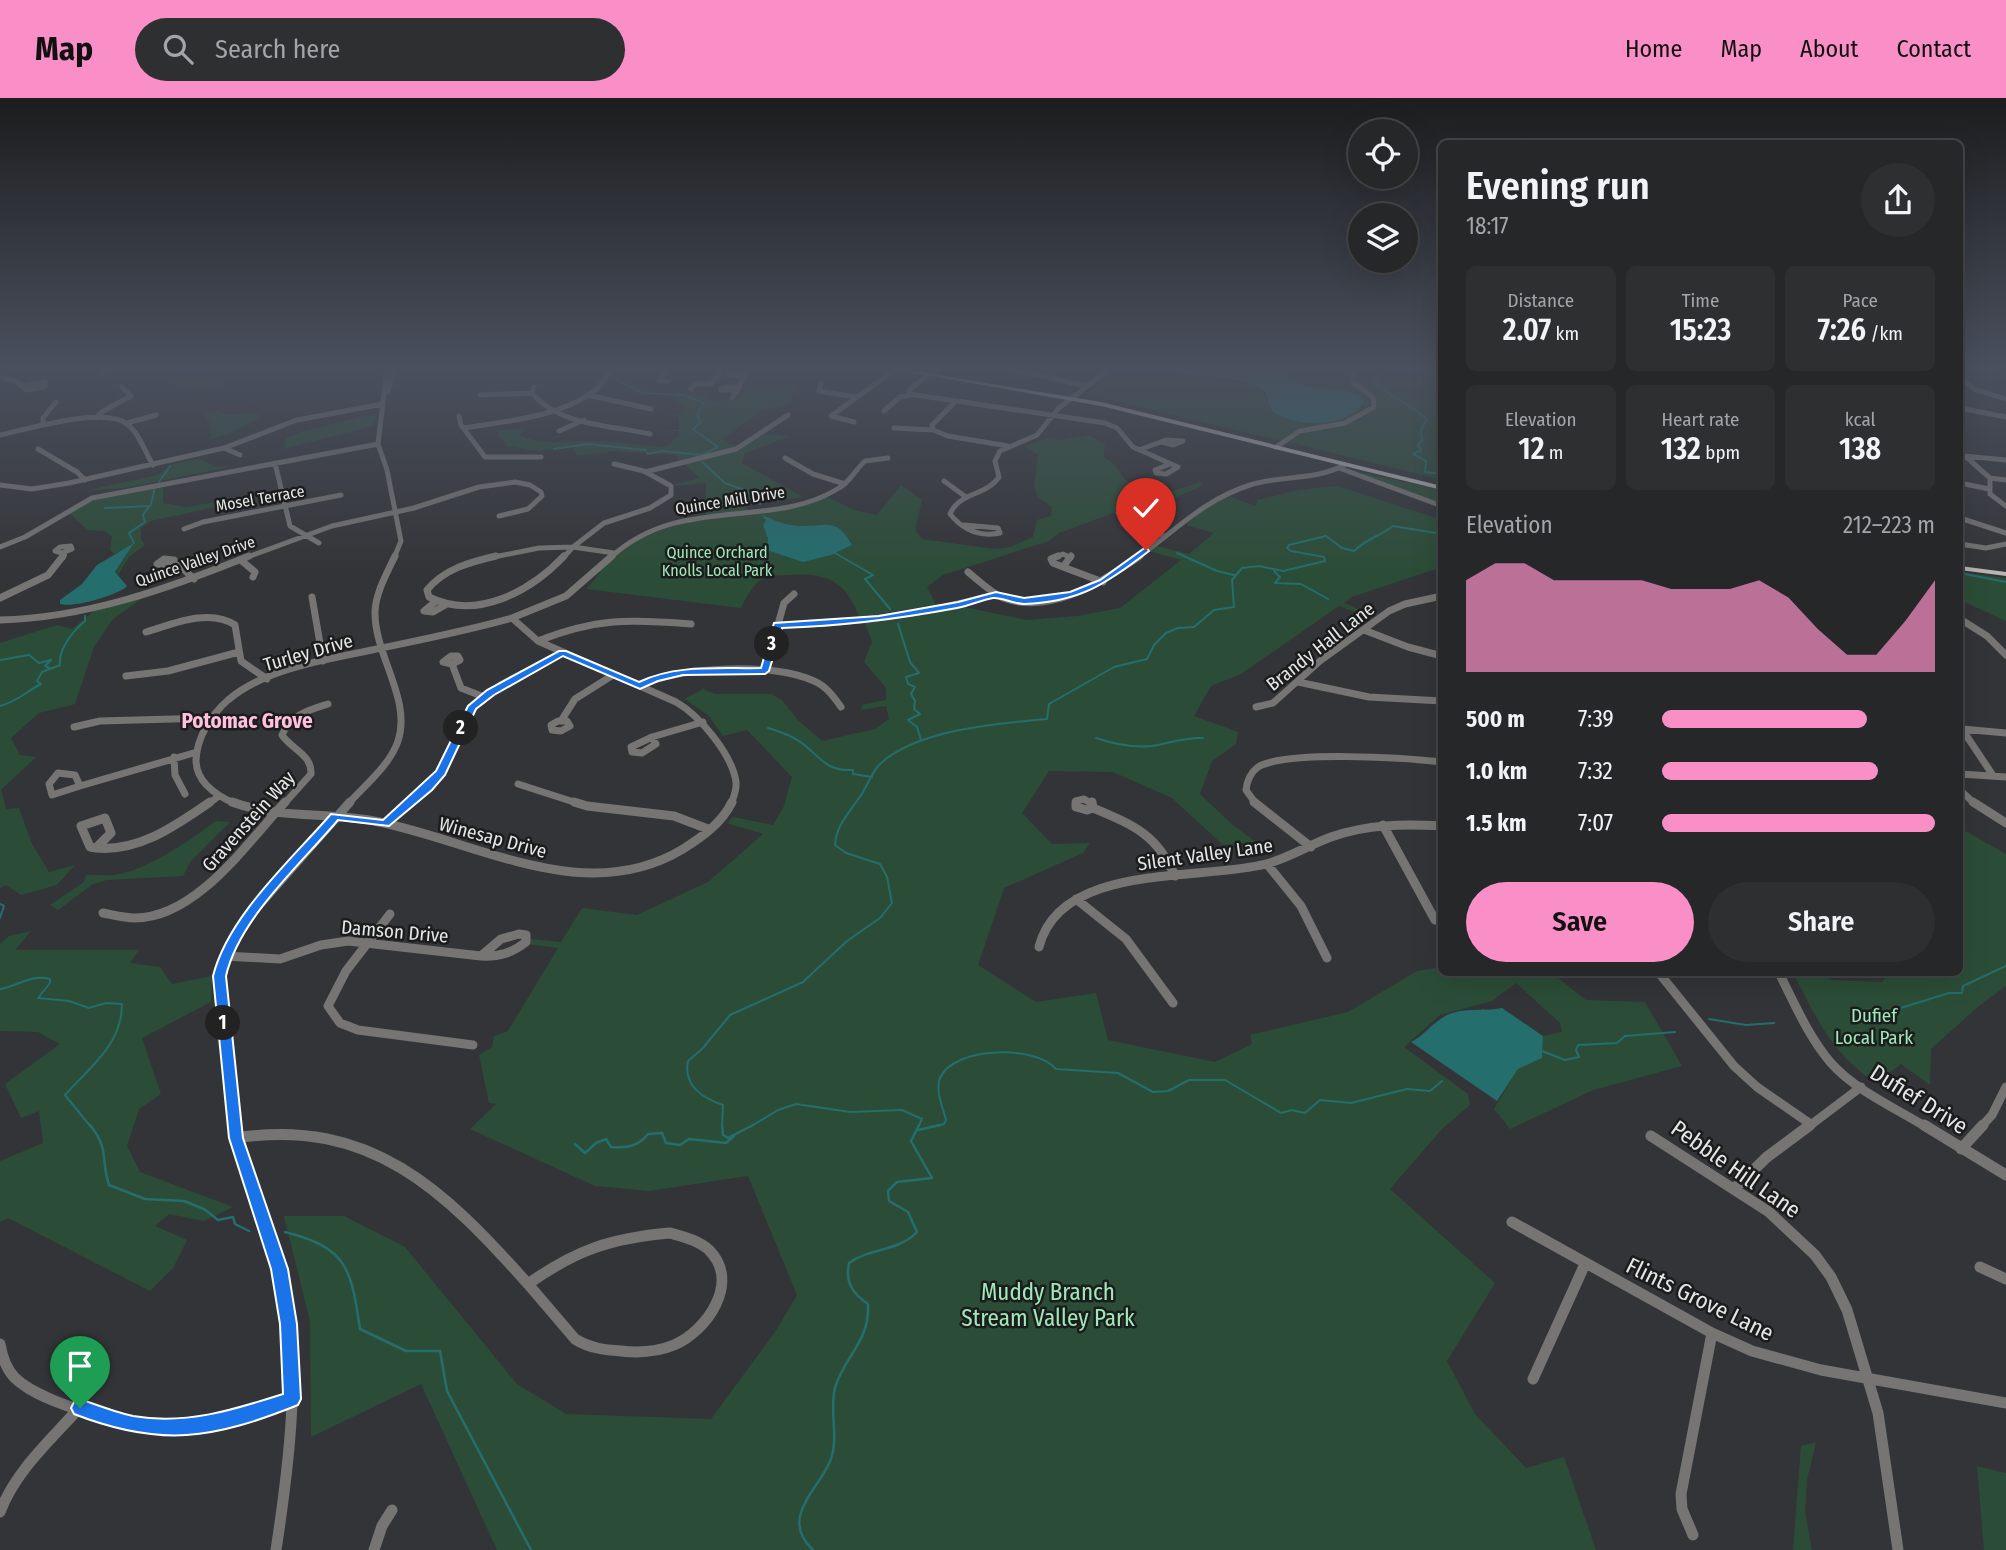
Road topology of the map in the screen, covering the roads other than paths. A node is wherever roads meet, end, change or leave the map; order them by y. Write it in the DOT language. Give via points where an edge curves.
graph roads {
  1 [pos="136,438"];
  2 [pos="250,438"];
  3 [pos="379,438"];
  4 [pos="470,438"];
  5 [pos="753,438"];
  6 [pos="959,438"];
  7 [pos="1030,438"];
  8 [pos="1126,438"];
  9 [pos="1244,438"];
  10 [pos="1290,438"];
  11 [pos="1162,442"];
  12 [pos="378,443"];
  13 [pos="1008,446"];
  14 [pos="1278,446"];
  15 [pos="224,448"];
  16 [pos="38,449"];
  17 [pos="1139,450"];
  18 [pos="240,455"];
  19 [pos="1963,456"];
  20 [pos="541,457"];
  21 [pos="1963,457"];
  22 [pos="785,458"];
  23 [pos="888,458"];
  24 [pos="2006,460"];
  25 [pos="275,463"];
  26 [pos="614,464"];
  27 [pos="1170,464"];
  28 [pos="153,465"];
  29 [pos="1341,466"];
  30 [pos="645,472"];
  31 [pos="1990,478"];
  32 [pos="85,480"];
  33 [pos="2006,480"];
  34 [pos="944,481"];
  35 [pos="1421,483"];
  36 [pos="845,484"];
  37 [pos="1438,484"];
  38 [pos="1963,484"];
  39 [pos="0,485"];
  40 [pos="1438,485"];
  41 [pos="1989,489"];
  42 [pos="1410,494"];
  43 [pos="341,495"];
  44 [pos="966,497"];
  45 [pos="1438,504"];
  46 [pos="284,505"];
  47 [pos="2006,506"];
  48 [pos="396,512"];
  49 [pos="1118,513"];
  50 [pos="499,516"];
  51 [pos="1963,519"];
  52 [pos="964,525"];
  53 [pos="184,529"];
  54 [pos="2006,533"];
  55 [pos="303,535"];
  56 [pos="1164,536"];
  57 [pos="319,543"];
  58 [pos="1963,544"];
  59 [pos="2006,544"];
  60 [pos="0,547"];
  61 [pos="573,547"];
  62 [pos="65,552"];
  63 [pos="614,553"];
  64 [pos="242,561"];
  65 [pos="171,564"];
  66 [pos="1963,566"];
  67 [pos="1063,567"];
  68 [pos="968,572"];
  69 [pos="2006,572"];
  70 [pos="253,577"];
  71 [pos="194,579"];
  72 [pos="1103,582"];
  73 [pos="794,594"];
  74 [pos="996,594"];
  75 [pos="312,597"];
  76 [pos="1438,597"];
  77 [pos="0,598"];
  78 [pos="435,602"];
  79 [pos="447,604"];
  80 [pos="512,618"];
  81 [pos="0,620"];
  82 [pos="1963,622"];
  83 [pos="691,624"];
  84 [pos="778,625"];
  85 [pos="1363,630"];
  86 [pos="146,632"];
  87 [pos="538,641"];
  88 [pos="383,647"];
  89 [pos="239,652"];
  90 [pos="562,653"];
  91 [pos="1438,655"];
  92 [pos="2006,655"];
  93 [pos="323,660"];
  94 [pos="452,664"];
  95 [pos="765,671"];
  96 [pos="613,675"];
  97 [pos="126,676"];
  98 [pos="267,679"];
  99 [pos="1298,682"];
  100 [pos="640,686"];
  101 [pos="484,697"];
  102 [pos="1438,701"];
  103 [pos="328,704"];
  104 [pos="841,707"];
  105 [pos="1256,707"];
  106 [pos="209,718"];
  107 [pos="561,721"];
  108 [pos="703,722"];
  109 [pos="74,727"];
  110 [pos="1963,727"];
  111 [pos="1963,730"];
  112 [pos="2006,733"];
  113 [pos="652,737"];
  114 [pos="197,752"];
  115 [pos="174,757"];
  116 [pos="1438,762"];
  117 [pos="1963,774"];
  118 [pos="1992,774"];
  119 [pos="2006,776"];
  120 [pos="518,784"];
  121 [pos="80,787"];
  122 [pos="1963,793"];
  123 [pos="186,794"];
  124 [pos="219,796"];
  125 [pos="1093,808"];
  126 [pos="278,812"];
  127 [pos="335,816"];
  128 [pos="385,823"];
  129 [pos="2006,823"];
  130 [pos="1383,825"];
  131 [pos="1438,826"];
  132 [pos="709,829"];
  133 [pos="1311,847"];
  134 [pos="96,848"];
  135 [pos="1267,864"];
  136 [pos="1175,876"];
  137 [pos="1076,899"];
  138 [pos="103,913"];
  139 [pos="390,914"];
  140 [pos="1435,920"];
  141 [pos="367,943"];
  142 [pos="1039,947"];
  143 [pos="225,956"];
  144 [pos="481,956"];
  145 [pos="1327,958"];
  146 [pos="1661,976"];
  147 [pos="1781,976"];
  148 [pos="1172,1003"];
  149 [pos="474,1045"];
  150 [pos="1861,1087"];
  151 [pos="2006,1087"];
  152 [pos="1809,1123"];
  153 [pos="1651,1136"];
  154 [pos="236,1138"];
  155 [pos="1961,1149"];
  156 [pos="2006,1175"];
  157 [pos="1734,1189"];
  158 [pos="1512,1222"];
  159 [pos="1585,1264"];
  160 [pos="1980,1267"];
  161 [pos="2006,1279"];
  162 [pos="528,1284"];
  163 [pos="1712,1333"];
  164 [pos="0,1344"];
  165 [pos="1533,1379"];
  166 [pos="1868,1379"];
  167 [pos="292,1399"];
  168 [pos="2006,1403"];
  169 [pos="80,1408"];
  170 [pos="392,1510"];
  171 [pos="0,1512"];
  172 [pos="1693,1535"];
  173 [pos="276,1550"];
  174 [pos="374,1550"];
  175 [pos="1898,1550"];
  1 -- 28 [label="street"];
  2 -- 15 [label="street"];
  3 -- 12 [label="street"];
  4 -- 20 [label="street" via="485,457"];
  5 -- 30 [label="street" via="736,449"];
  6 -- 13 [label="street"];
  7 -- 13 [label="street"];
  8 -- 17 [label="street"];
  9 -- 14 [label="main road"];
  10 -- 14 [label="street"];
  11 -- 17 [label="street"];
  12 -- 25 [label="street"];
  12 -- 48 [label="street"];
  13 -- 44 [label="street" via="996,456 997,482"];
  14 -- 29 [label="main road"];
  14 -- 37 [label="main road"];
  15 -- 18 [label="street"];
  15 -- 28 [label="street"];
  16 -- 32 [label="street"];
  17 -- 27 [label="street"];
  19 -- 24 [label="street"];
  21 -- 31 [label="street"];
  22 -- 36 [label="street" via="813,474"];
  23 -- 36 [label="street, Quince Mill Drive" via="865,461"];
  25 -- 46 [label="street"];
  25 -- 60 [label="street" via="83,501 25,539"];
  26 -- 30 [label="street"];
  28 -- 32 [label="street"];
  29 -- 35 [label="main road"];
  29 -- 42 [label="street"];
  29 -- 56 [label="street" via="1328,473 1266,481 1226,493"];
  30 -- 61 [label="street" via="671,486 666,500 602,524"];
  31 -- 33 [label="street"];
  31 -- 41 [label="street"];
  32 -- 39 [label="street" via="44,488"];
  34 -- 44 [label="street"];
  35 -- 40 [label="main road"];
  35 -- 42 [label="street"];
  36 -- 63 [label="street, Quince Mill Drive" via="808,501 668,525"];
  38 -- 41 [label="street"];
  41 -- 47 [label="street" via="1991,496"];
  42 -- 45 [label="street"];
  43 -- 46 [label="street, Mosel Terrace"];
  44 -- 52 [label="street" via="952,506 950,514"];
  46 -- 53 [label="street, Mosel Terrace"];
  46 -- 55 [label="street" via="290,526"];
  48 -- 50 [label="street, Quince Valley Drive" via="480,486 523,484 541,492 534,505"];
  48 -- 55 [label="street, Quince Valley Drive"];
  48 -- 88 [label="street" via="400,547 375,613"];
  49 -- 56 [label="street" via="1138,528"];
  51 -- 54 [label="street"];
  52 -- 52 [label="street" via="975,524 1001,531 992,535"];
  55 -- 57 [label="street"];
  55 -- 64 [label="street, Quince Valley Drive"];
  56 -- 72 [label="street"];
  58 -- 59 [label="street" via="1986,548"];
  61 -- 63 [label="street"];
  61 -- 78 [label="street" via="518,550 452,571 428,586"];
  61 -- 79 [label="street" via="527,587 484,602"];
  62 -- 77 [label="street" via="40,579"];
  63 -- 80 [label="street, Quince Mill Drive" via="567,595"];
  64 -- 70 [label="street" via="251,566"];
  64 -- 71 [label="street, Quince Valley Drive"];
  65 -- 71 [label="street"];
  66 -- 69 [label="main road"];
  67 -- 72 [label="street"];
  68 -- 74 [label="street"];
  71 -- 81 [label="street, Quince Valley Drive" via="61,615"];
  72 -- 74 [label="street" via="1041,600 1012,600"];
  73 -- 84 [label="street" via="784,603"];
  74 -- 84 [label="street" via="960,605 879,618"];
  75 -- 93 [label="street"];
  76 -- 85 [label="street, Brandy Hall Lane" via="1398,607"];
  78 -- 79 [label="street"];
  78 -- 79 [label="street" via="424,611 433,612"];
  80 -- 87 [label="street, Winesap Drive"];
  80 -- 88 [label="street, Quince Mill Drive"];
  82 -- 92 [label="street"];
  83 -- 87 [label="street" via="605,619"];
  84 -- 95 [label="street"];
  85 -- 91 [label="street"];
  85 -- 99 [label="street, Brandy Hall Lane"];
  86 -- 89 [label="street" via="201,618 227,619 235,625"];
  87 -- 90 [label="street, Winesap Drive"];
  88 -- 93 [label="street, Turley Drive"];
  88 -- 127 [label="street" via="401,710 400,735 387,760"];
  89 -- 97 [label="street" via="168,671"];
  89 -- 98 [label="street" via="244,665"];
  90 -- 96 [label="street, Winesap Drive"];
  90 -- 101 [label="street"];
  93 -- 98 [label="street, Turley Drive"];
  94 -- 101 [label="street" via="461,688"];
  95 -- 100 [label="street" via="683,672"];
  95 -- 104 [label="street" via="814,680"];
  96 -- 100 [label="street, Winesap Drive"];
  96 -- 107 [label="street" via="578,697"];
  98 -- 106 [label="street, Turley Drive" via="233,697"];
  99 -- 102 [label="street" via="1369,699"];
  99 -- 105 [label="street, Brandy Hall Lane" via="1273,702"];
  100 -- 108 [label="street, Winesap Drive" via="684,706"];
  101 -- 128 [label="street" via="465,718 441,772"];
  103 -- 126 [label="street, Gravenstein Way" via="295,717 283,730 286,744 307,757 313,770"];
  106 -- 109 [label="street" via="100,721"];
  106 -- 114 [label="street"];
  108 -- 113 [label="street"];
  108 -- 132 [label="street, Winesap Drive" via="731,767 736,785 732,803"];
  110 -- 112 [label="street"];
  111 -- 118 [label="street"];
  114 -- 115 [label="street"];
  114 -- 124 [label="street" via="200,775"];
  115 -- 121 [label="street"];
  115 -- 123 [label="street" via="175,775"];
  116 -- 133 [label="street" via="1284,759 1261,765 1250,774 1246,790"];
  117 -- 118 [label="street"];
  118 -- 119 [label="street"];
  120 -- 132 [label="street" via="587,806 674,816"];
  122 -- 129 [label="street"];
  124 -- 126 [label="street" via="242,806"];
  124 -- 134 [label="street" via="144,841 108,850"];
  125 -- 136 [label="street" via="1158,842"];
  126 -- 127 [label="street"];
  126 -- 138 [label="street, Gravenstein Way" via="211,885 184,903 135,918"];
  127 -- 128 [label="street, Winesap Drive"];
  127 -- 143 [label="street" via="246,919"];
  128 -- 132 [label="street, Winesap Drive" via="518,863 600,873 624,873 658,863"];
  130 -- 131 [label="street, Silent Valley Lane"];
  130 -- 133 [label="street, Silent Valley Lane" via="1348,831"];
  130 -- 140 [label="street"];
  133 -- 135 [label="street, Silent Valley Lane"];
  135 -- 136 [label="street, Silent Valley Lane"];
  135 -- 145 [label="street" via="1301,906"];
  136 -- 137 [label="street, Silent Valley Lane" via="1116,884"];
  137 -- 142 [label="street, Silent Valley Lane" via="1050,919 1041,932"];
  137 -- 148 [label="street" via="1126,939"];
  139 -- 141 [label="street"];
  141 -- 143 [label="street, Damson Drive" via="331,943 280,959"];
  141 -- 144 [label="street, Damson Drive"];
  141 -- 149 [label="street" via="328,1006 340,1023 358,1030"];
  143 -- 154 [label="street" via="220,987"];
  146 -- 152 [label="street" via="1734,1066"];
  147 -- 150 [label="street, Dufief Drive" via="1812,1038 1832,1065"];
  150 -- 152 [label="street"];
  150 -- 155 [label="street, Dufief Drive"];
  151 -- 155 [label="street" via="1992,1115"];
  152 -- 157 [label="street"];
  153 -- 157 [label="street, Pebble Hill Lane"];
  154 -- 162 [label="street" via="281,1132 348,1144 371,1153 445,1198"];
  154 -- 167 [label="street" via="279,1269 289,1324"];
  155 -- 156 [label="street, Dufief Drive"];
  157 -- 166 [label="street, Pebble Hill Lane" via="1787,1227 1831,1277 1847,1310"];
  158 -- 159 [label="street, Flints Grove Lane"];
  159 -- 163 [label="street, Flints Grove Lane"];
  159 -- 165 [label="street"];
  160 -- 161 [label="street"];
  162 -- 162 [label="street" via="583,1346 657,1351 704,1325 721,1291 721,1266 708,1246 685,1235 625,1236 593,1244 558,1261"];
  163 -- 166 [label="street, Flints Grove Lane" via="1783,1362"];
  163 -- 172 [label="street" via="1681,1494"];
  164 -- 169 [label="street" via="7,1368 19,1381"];
  166 -- 168 [label="street, Flints Grove Lane"];
  166 -- 175 [label="street, Pebble Hill Lane" via="1885,1453"];
  167 -- 169 [label="street" via="227,1421 174,1429 131,1424"];
  167 -- 173 [label="street"];
  169 -- 171 [label="street" via="13,1484"];
  170 -- 174 [label="street"];
}
